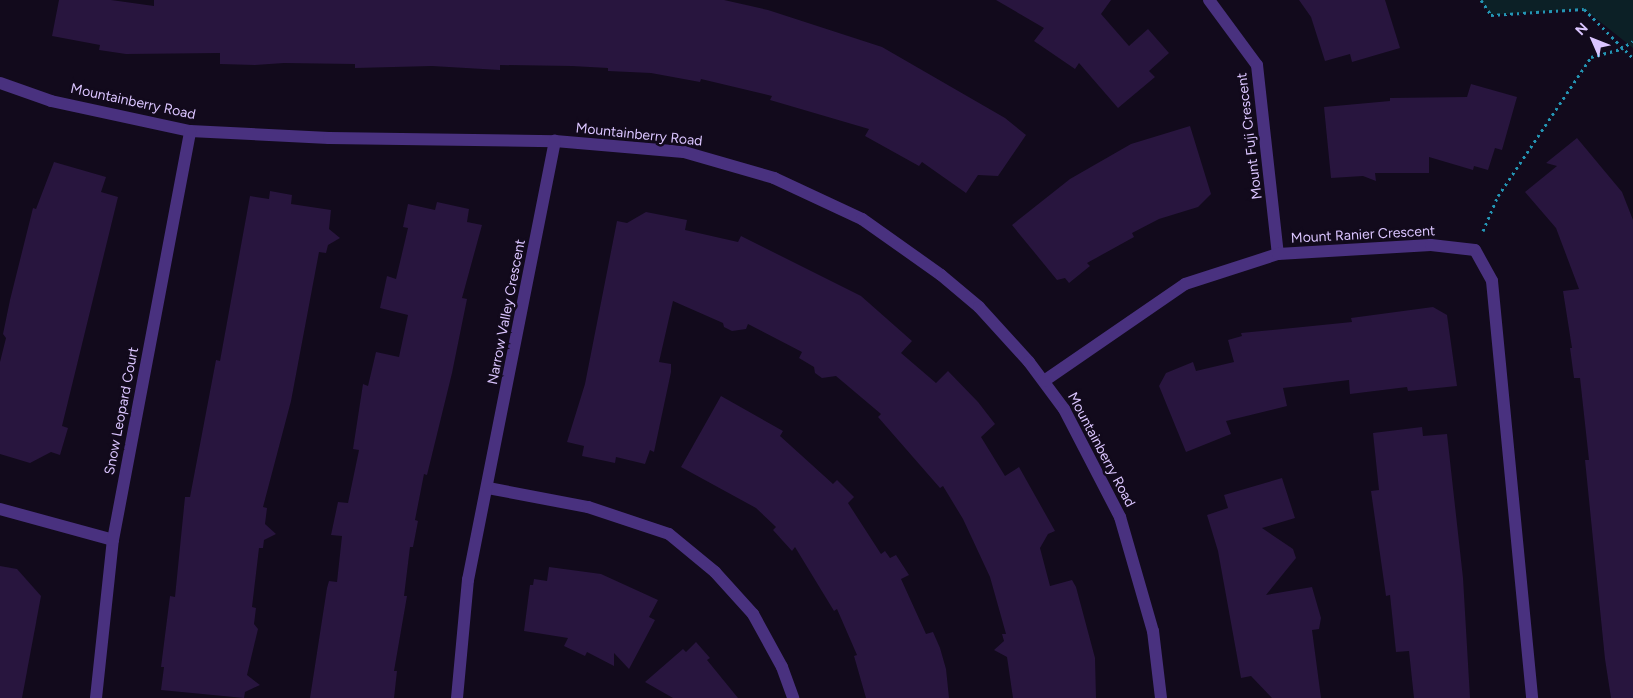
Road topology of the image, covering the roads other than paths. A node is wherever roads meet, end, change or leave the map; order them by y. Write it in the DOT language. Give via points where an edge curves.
graph roads {
  1 [pos="1208,0"];
  2 [pos="0,84"];
  3 [pos="190,131"];
  4 [pos="555,140"];
  5 [pos="1278,254"];
  6 [pos="1044,381"];
  7 [pos="488,488"];
  8 [pos="0,509"];
  9 [pos="113,540"];
  10 [pos="96,698"];
  11 [pos="457,698"];
  12 [pos="793,698"];
  13 [pos="1161,698"];
  14 [pos="1532,698"];
  1 -- 5 [label="street, Mount Fuji Crescent" via="1257,66"];
  2 -- 3 [label="street, Mountainberry Road" via="51,100"];
  3 -- 4 [label="street, Mountainberry Road" via="329,138"];
  3 -- 9 [label="street, Snow Leopard Court"];
  4 -- 6 [label="street, Mountainberry Road" via="698,155 774,178 854,215 941,275 980,307"];
  4 -- 7 [label="street, Narrow Valley Crescent"];
  5 -- 6 [label="street, Mount Ranier Crescent" via="1184,284"];
  5 -- 14 [label="street, Mount Ranier Crescent" via="1431,244 1475,250 1492,281"];
  6 -- 13 [label="street, Mountainberry Road" via="1064,409 1120,517 1150,621"];
  7 -- 11 [label="street, Narrow Valley Crescent" via="468,580"];
  7 -- 12 [label="street" via="588,507 669,534 715,572 753,614 782,667"];
  8 -- 9 [label="street"];
  9 -- 10 [label="street, Snow Leopard Court"];
}
